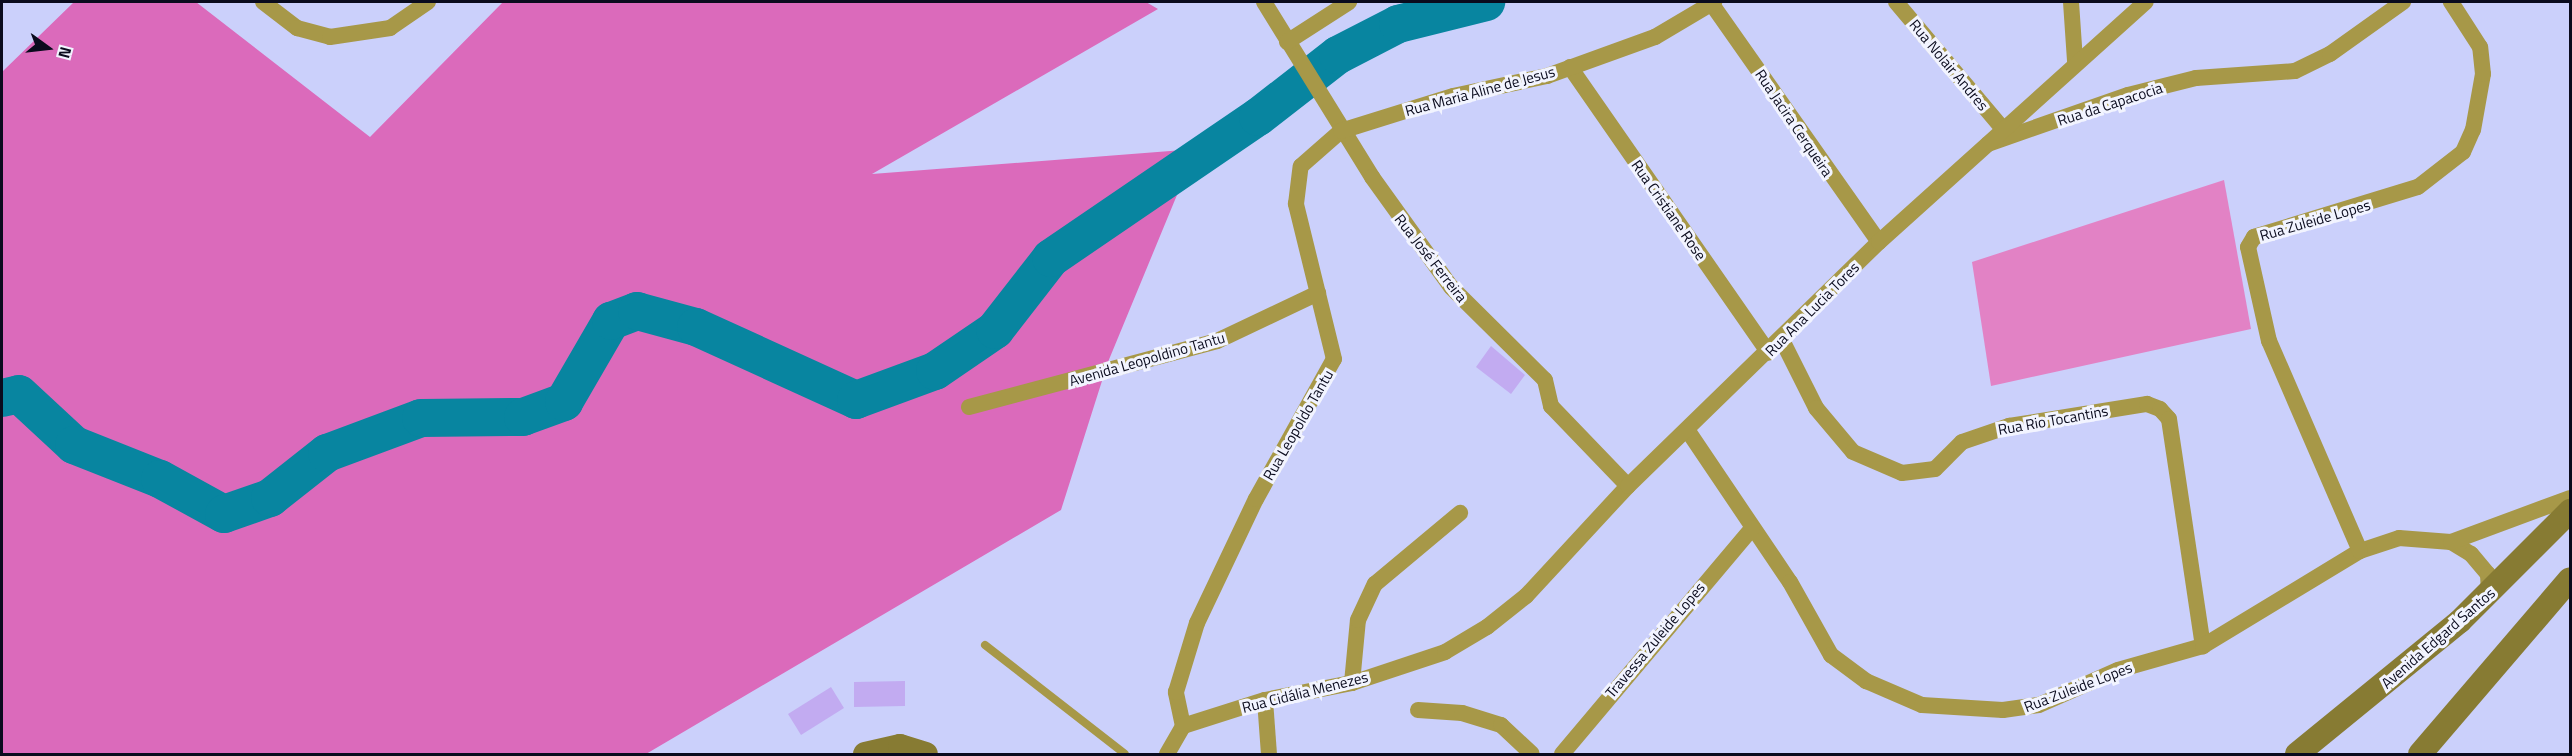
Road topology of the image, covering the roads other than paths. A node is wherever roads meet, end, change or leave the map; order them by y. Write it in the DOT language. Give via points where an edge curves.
graph roads {
  1 [pos="263,2"];
  2 [pos="428,2"];
  3 [pos="1265,2"];
  4 [pos="1349,2"];
  5 [pos="1712,2"];
  6 [pos="1896,2"];
  7 [pos="2071,2"];
  8 [pos="2146,2"];
  9 [pos="2403,2"];
  10 [pos="2451,2"];
  11 [pos="1287,42"];
  12 [pos="2075,61"];
  13 [pos="1570,67"];
  14 [pos="2002,128"];
  15 [pos="1341,131"];
  16 [pos="1980,147"];
  17 [pos="1879,242"];
  18 [pos="1318,293"];
  19 [pos="1782,340"];
  20 [pos="1769,353"];
  21 [pos="969,407"];
  22 [pos="1688,430"];
  23 [pos="1628,486"];
  24 [pos="2571,498"];
  25 [pos="2571,511"];
  26 [pos="1460,513"];
  27 [pos="1752,528"];
  28 [pos="2451,542"];
  29 [pos="2360,551"];
  30 [pos="2571,579"];
  31 [pos="2489,595"];
  32 [pos="1487,627"];
  33 [pos="985,645"];
  34 [pos="2203,646"];
  35 [pos="1352,683"];
  36 [pos="1265,700"];
  37 [pos="1418,710"];
  38 [pos="1183,726"];
  39 [pos="865,754"];
  40 [pos="926,754"];
  41 [pos="1125,754"];
  42 [pos="1167,754"];
  43 [pos="1269,754"];
  44 [pos="1532,754"];
  45 [pos="1562,754"];
  46 [pos="2297,754"];
  47 [pos="2420,754"];
  1 -- 2 [label="street" via="297,28 330,37 390,28"];
  3 -- 11 [label="street, Rua José Ferreira"];
  4 -- 11 [label="street"];
  5 -- 13 [label="street, Rua Maria Aline de Jesus" via="1655,37"];
  5 -- 17 [label="street, Rua Jacira Cerqueira"];
  6 -- 14 [label="street, Rua Nolair Andres"];
  7 -- 12 [label="street"];
  8 -- 12 [label="street, Rua Ana Lucia Tores"];
  9 -- 16 [label="street, Rua da Capacocia" via="2330,54 2295,70 2196,78 2128,95"];
  10 -- 29 [label="street, Rua Zuleide Lopes" via="2480,47 2483,74 2475,122 2463,152 2418,187 2254,237 2248,247 2269,341"];
  11 -- 15 [label="street, Rua José Ferreira"];
  12 -- 14 [label="street, Rua Ana Lucia Tores"];
  13 -- 15 [label="street, Rua Maria Aline de Jesus"];
  13 -- 20 [label="street, Rua Cristiane Rose"];
  14 -- 16 [label="street, Rua Ana Lucia Tores"];
  15 -- 18 [label="street, Rua Leopoldo Tantu" via="1313,152 1296,175 1296,204"];
  15 -- 23 [label="street, Rua José Ferreira" via="1450,286 1542,376 1551,405"];
  16 -- 17 [label="street, Rua Ana Lucia Tores"];
  17 -- 19 [label="street, Rua Ana Lucia Tores"];
  18 -- 21 [label="street, Avenida Leopoldino Tantu" via="1217,341"];
  18 -- 38 [label="street, Rua Leopoldo Tantu" via="1335,350 1331,370 1256,499 1197,623 1176,692"];
  19 -- 20 [label="street, Rua Ana Lucia Tores"];
  19 -- 34 [label="street, Rua Rio Tocantins" via="1816,408 1845,444 1881,467 1902,473 1935,469 1962,442 2009,426 2147,404 2160,409 2169,419"];
  20 -- 22 [label="street, Rua Ana Lucia Tores"];
  22 -- 23 [label="street, Rua Ana Lucia Tores"];
  22 -- 27 [label="street, Rua Zuleide Lopes"];
  23 -- 32 [label="street, Rua Ana Lucia Tores" via="1526,596"];
  24 -- 28 [label="street, Rua Zuleide Lopes"];
  25 -- 31 [label="main road, Avenida Edgard Santos"];
  26 -- 35 [label="street" via="1375,584 1358,620"];
  27 -- 34 [label="street, Rua Zuleide Lopes" via="1831,655 1866,681 1922,705 2022,710 2118,670"];
  27 -- 45 [label="street, Travessa Zuleide Lopes"];
  28 -- 29 [label="street, Rua Zuleide Lopes" via="2399,538"];
  28 -- 31 [label="street, Rua Zuleide Lopes" via="2482,563"];
  29 -- 34 [label="street, Rua Zuleide Lopes"];
  30 -- 47 [label="main road"];
  31 -- 46 [label="main road, Avenida Edgard Santos"];
  32 -- 35 [label="street, Rua Cidália Menezes" via="1445,652"];
  33 -- 41 [label="lane"];
  35 -- 36 [label="street, Rua Cidália Menezes"];
  36 -- 38 [label="street, Rua Cidália Menezes"];
  36 -- 43 [label="street"];
  37 -- 44 [label="street" via="1462,713 1502,725"];
  38 -- 42 [label="street"];
  39 -- 40 [label="main road" via="900,746"];
}
